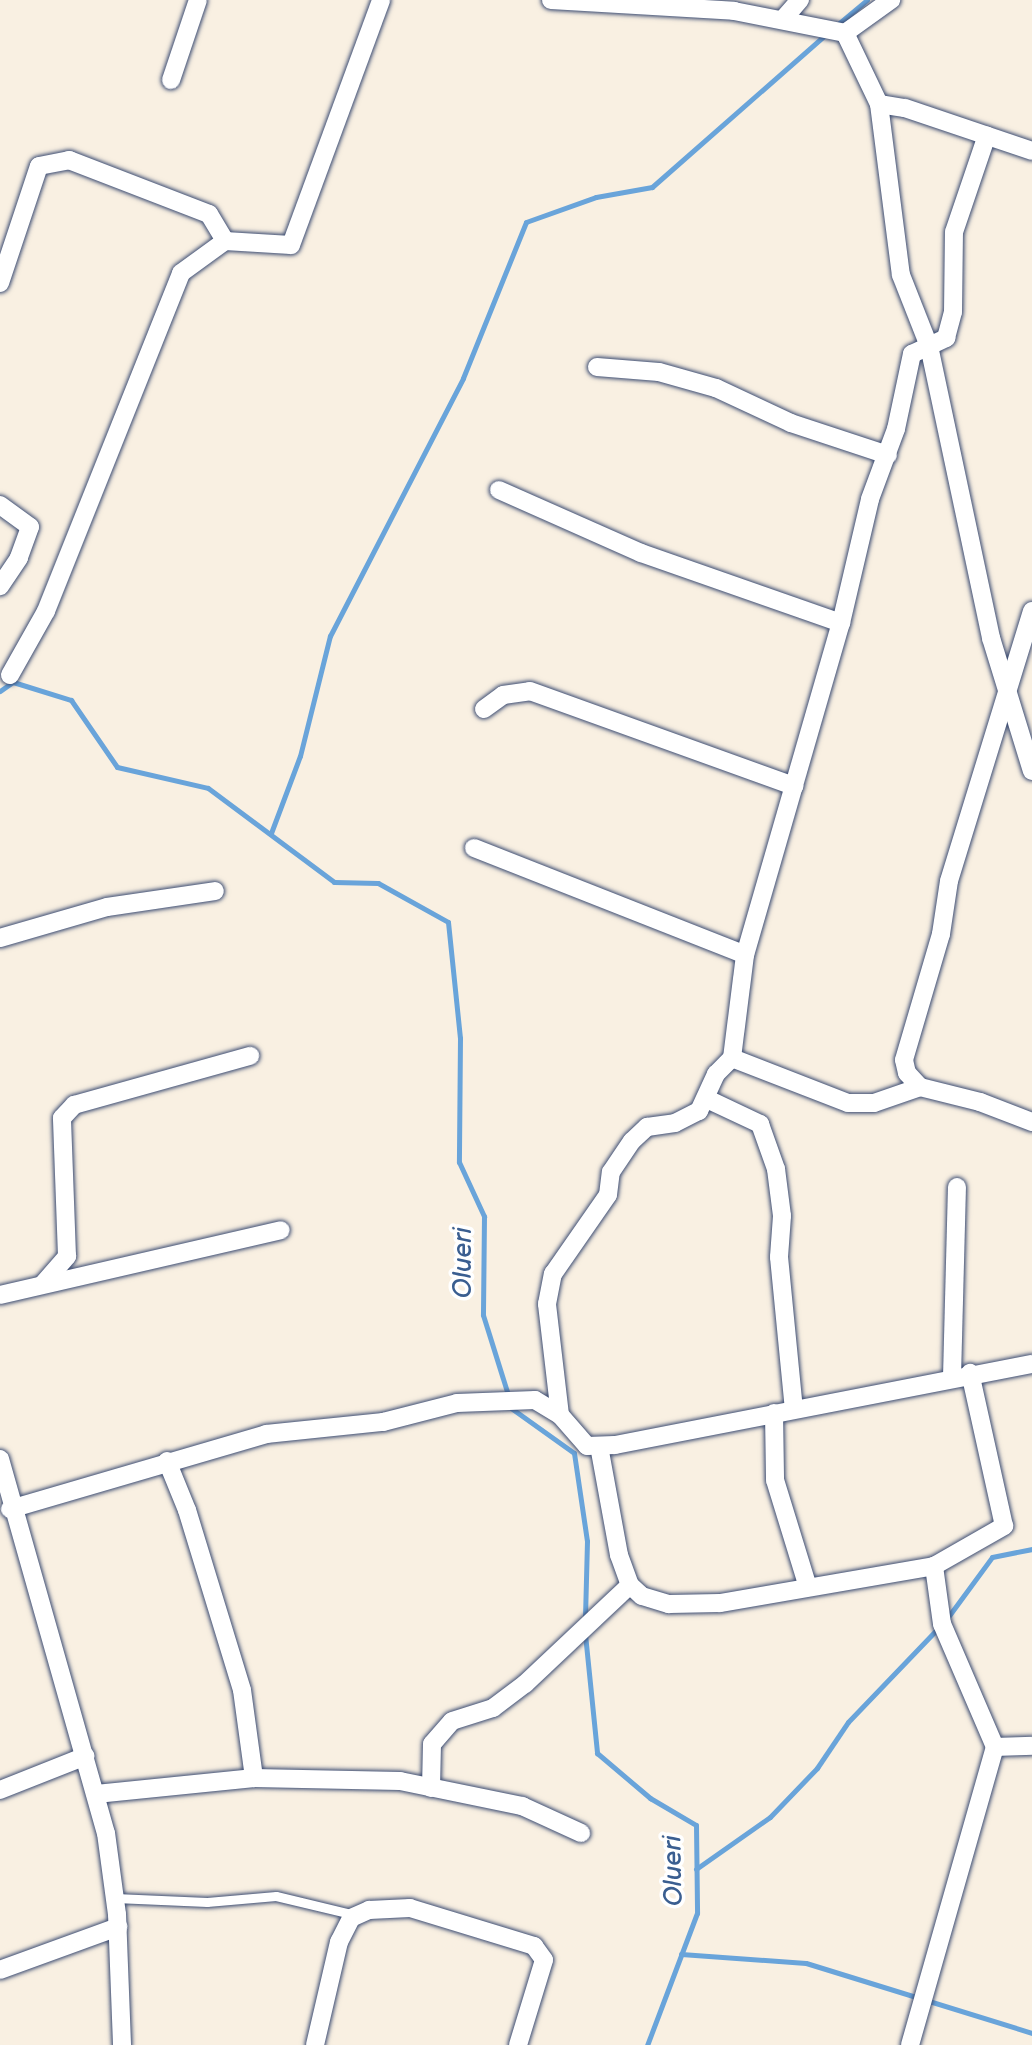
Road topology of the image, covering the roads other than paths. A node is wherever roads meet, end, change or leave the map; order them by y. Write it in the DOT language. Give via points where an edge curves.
graph roads {
  1 [pos="198,0"];
  2 [pos="381,0"];
  3 [pos="551,0"];
  4 [pos="800,0"];
  5 [pos="891,0"];
  6 [pos="785,17"];
  7 [pos="845,33"];
  8 [pos="171,80"];
  9 [pos="879,104"];
  10 [pos="987,135"];
  11 [pos="1032,151"];
  12 [pos="225,241"];
  13 [pos="0,283"];
  14 [pos="929,346"];
  15 [pos="597,367"];
  16 [pos="888,455"];
  17 [pos="499,490"];
  18 [pos="0,505"];
  19 [pos="0,586"];
  20 [pos="1032,611"];
  21 [pos="841,623"];
  22 [pos="10,675"];
  23 [pos="1007,686"];
  24 [pos="484,709"];
  25 [pos="1032,771"];
  26 [pos="794,786"];
  27 [pos="474,848"];
  28 [pos="215,891"];
  29 [pos="0,938"];
  30 [pos="745,955"];
  31 [pos="250,1056"];
  32 [pos="732,1058"];
  33 [pos="920,1087"];
  34 [pos="707,1099"];
  35 [pos="1032,1122"];
  36 [pos="957,1187"];
  37 [pos="281,1230"];
  38 [pos="43,1284"];
  39 [pos="0,1295"];
  40 [pos="1032,1364"];
  41 [pos="961,1375"];
  42 [pos="794,1409"];
  43 [pos="774,1413"];
  44 [pos="560,1415"];
  45 [pos="599,1446"];
  46 [pos="0,1459"];
  47 [pos="167,1461"];
  48 [pos="10,1509"];
  49 [pos="934,1566"];
  50 [pos="630,1585"];
  51 [pos="808,1587"];
  52 [pos="1032,1746"];
  53 [pos="995,1747"];
  54 [pos="86,1756"];
  55 [pos="254,1778"];
  56 [pos="431,1788"];
  57 [pos="0,1790"];
  58 [pos="96,1794"];
  59 [pos="581,1833"];
  60 [pos="115,1898"];
  61 [pos="355,1915"];
  62 [pos="118,1927"];
  63 [pos="0,1970"];
  64 [pos="122,2045"];
  65 [pos="315,2045"];
  66 [pos="518,2045"];
  67 [pos="910,2045"];
  1 -- 8 [label="street"];
  2 -- 12 [label="street" via="291,245"];
  3 -- 6 [label="street"];
  4 -- 6 [label="street"];
  5 -- 7 [label="street"];
  6 -- 7 [label="street"];
  7 -- 9 [label="street"];
  9 -- 10 [label="street"];
  9 -- 14 [label="street" via="901,275"];
  10 -- 11 [label="street"];
  10 -- 14 [label="street" via="954,232 953,312 946,338"];
  12 -- 13 [label="street" via="209,214 69,160 39,166"];
  12 -- 22 [label="street" via="181,273 46,611"];
  14 -- 16 [label="street" via="912,354"];
  14 -- 23 [label="street" via="991,638"];
  15 -- 16 [label="street" via="659,372 716,388 791,423"];
  16 -- 21 [label="street" via="870,499"];
  17 -- 21 [label="street" via="641,553"];
  18 -- 19 [label="street" via="30,527 19,558"];
  20 -- 23 [label="street"];
  21 -- 26 [label="street"];
  23 -- 25 [label="street"];
  23 -- 33 [label="street" via="973,815 949,881 941,934 913,1016 904,1060 907,1073"];
  24 -- 26 [label="street" via="503,695 530,691"];
  26 -- 30 [label="street"];
  27 -- 30 [label="street"];
  28 -- 29 [label="street" via="107,907"];
  30 -- 32 [label="street"];
  31 -- 38 [label="street" via="74,1105 62,1118 67,1256"];
  32 -- 33 [label="street" via="848,1103 874,1103"];
  32 -- 34 [label="street" via="716,1074"];
  33 -- 35 [label="street"];
  34 -- 42 [label="street" via="760,1124 776,1169"];
  34 -- 44 [label="street" via="694,1115 647,1127 632,1141 611,1172 608,1195 553,1274 547,1304"];
  36 -- 41 [label="street"];
  37 -- 38 [label="street"];
  38 -- 39 [label="street"];
  40 -- 41 [label="street"];
  41 -- 42 [label="street"];
  41 -- 49 [label="street" via="1004,1526"];
  42 -- 43 [label="street"];
  43 -- 45 [label="street"];
  43 -- 51 [label="street" via="775,1480"];
  44 -- 45 [label="street" via="587,1446"];
  44 -- 47 [label="street" via="535,1400 457,1403 383,1422 266,1434"];
  45 -- 50 [label="street" via="619,1555"];
  46 -- 48 [label="street"];
  47 -- 48 [label="street"];
  47 -- 55 [label="street" via="242,1690"];
  48 -- 54 [label="street"];
  49 -- 51 [label="street"];
  49 -- 53 [label="street" via="942,1624"];
  50 -- 51 [label="street" via="642,1596 669,1604 720,1603"];
  50 -- 56 [label="street" via="493,1708 452,1721 432,1744"];
  52 -- 53 [label="street"];
  53 -- 67 [label="street"];
  54 -- 57 [label="street"];
  54 -- 58 [label="street"];
  55 -- 56 [label="street" via="400,1781"];
  55 -- 58 [label="street"];
  56 -- 59 [label="street" via="522,1806"];
  58 -- 60 [label="street"];
  60 -- 61 [label="lane" via="207,1902 276,1896"];
  60 -- 62 [label="street"];
  61 -- 65 [label="street" via="339,1942"];
  61 -- 66 [label="street" via="410,1908 534,1946 544,1960"];
  62 -- 63 [label="street"];
  62 -- 64 [label="street"];
}
